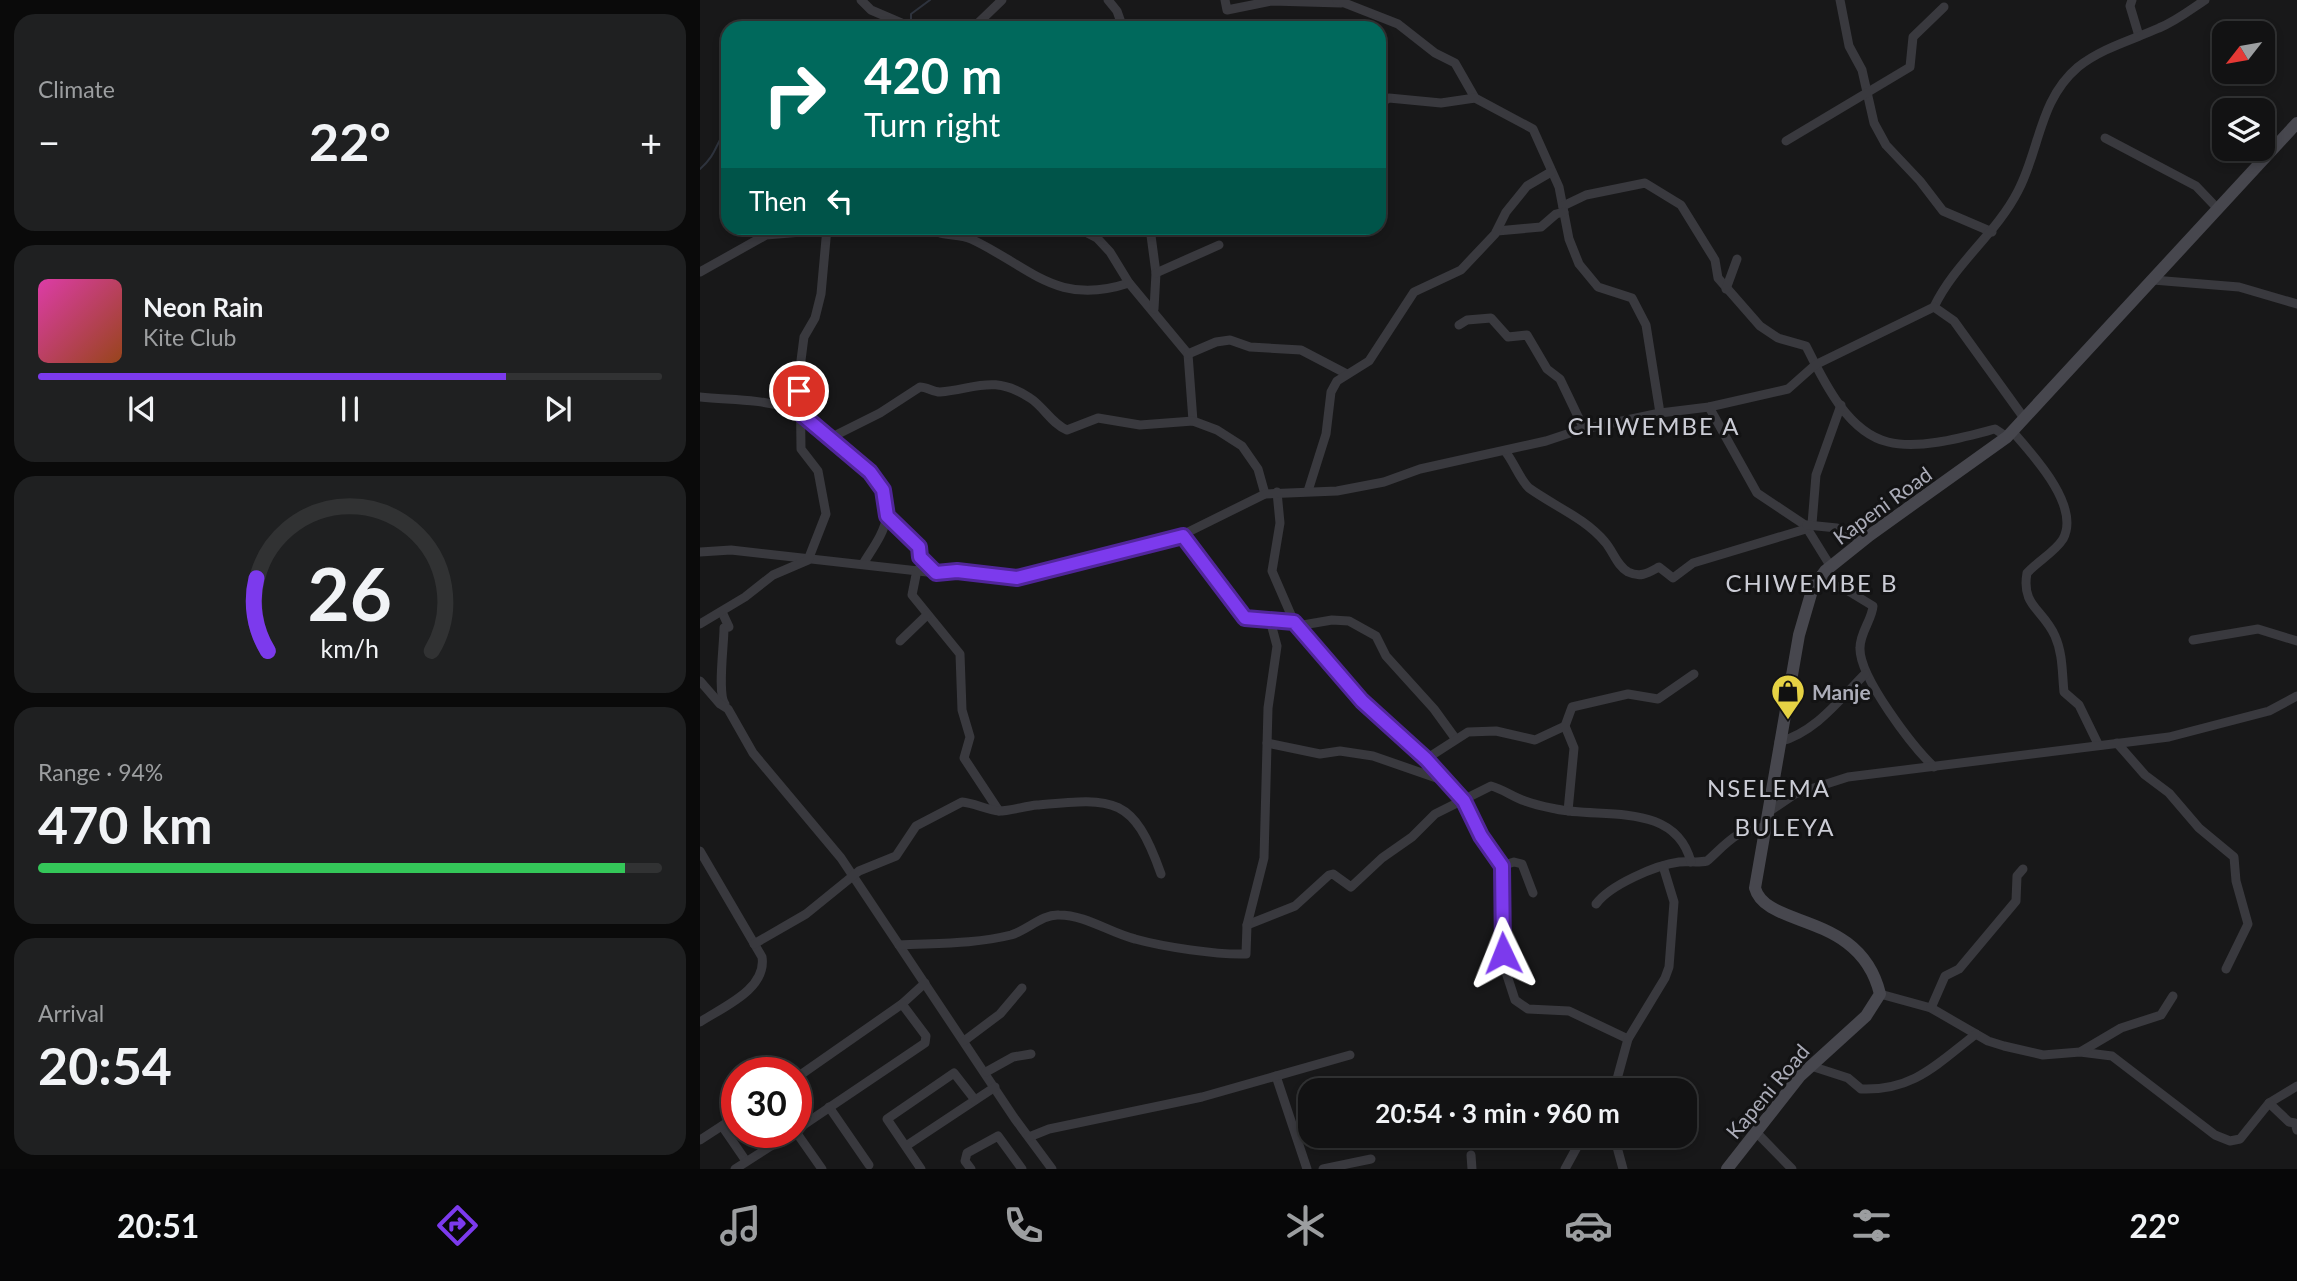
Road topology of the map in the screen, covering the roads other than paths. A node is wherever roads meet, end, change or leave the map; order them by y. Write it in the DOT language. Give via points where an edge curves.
graph roads {
  1 [pos="861,0"];
  2 [pos="1002,0"];
  3 [pos="1108,0"];
  4 [pos="1225,0"];
  5 [pos="1840,0"];
  6 [pos="2132,0"];
  7 [pos="2202,1"];
  8 [pos="1339,2"];
  9 [pos="1944,7"];
  10 [pos="894,21"];
  11 [pos="980,21"];
  12 [pos="1121,21"];
  13 [pos="2139,36"];
  14 [pos="1868,90"];
  15 [pos="1475,98"];
  16 [pos="1386,102"];
  17 [pos="2297,123"];
  18 [pos="2105,138"];
  19 [pos="1786,141"];
  20 [pos="1551,172"];
  21 [pos="2217,208"];
  22 [pos="1563,209"];
  23 [pos="1497,231"];
  24 [pos="1992,232"];
  25 [pos="766,235"];
  26 [pos="826,235"];
  27 [pos="955,235"];
  28 [pos="1090,235"];
  29 [pos="1151,235"];
  30 [pos="1219,245"];
  31 [pos="1737,259"];
  32 [pos="700,272"];
  33 [pos="1156,273"];
  34 [pos="2153,280"];
  35 [pos="1129,284"];
  36 [pos="1726,289"];
  37 [pos="2297,304"];
  38 [pos="1934,307"];
  39 [pos="1154,309"];
  40 [pos="1459,326"];
  41 [pos="1188,354"];
  42 [pos="1815,365"];
  43 [pos="1345,373"];
  44 [pos="700,397"];
  45 [pos="1841,405"];
  46 [pos="1709,407"];
  47 [pos="800,413"];
  48 [pos="1660,413"];
  49 [pos="2024,418"];
  50 [pos="1193,421"];
  51 [pos="1584,429"];
  52 [pos="2010,434"];
  53 [pos="832,437"];
  54 [pos="1505,451"];
  55 [pos="1308,491"];
  56 [pos="1277,492"];
  57 [pos="1265,494"];
  58 [pos="887,516"];
  59 [pos="1808,526"];
  60 [pos="1183,536"];
  61 [pos="1863,541"];
  62 [pos="700,552"];
  63 [pos="805,559"];
  64 [pos="863,564"];
  65 [pos="1831,566"];
  66 [pos="917,570"];
  67 [pos="936,573"];
  68 [pos="1818,580"];
  69 [pos="722,612"];
  70 [pos="927,615"];
  71 [pos="1270,620"];
  72 [pos="700,624"];
  73 [pos="1296,625"];
  74 [pos="2193,640"];
  75 [pos="2297,640"];
  76 [pos="900,641"];
  77 [pos="1694,674"];
  78 [pos="1865,674"];
  79 [pos="700,681"];
  80 [pos="2297,696"];
  81 [pos="728,709"];
  82 [pos="1564,726"];
  83 [pos="1455,738"];
  84 [pos="1267,743"];
  85 [pos="1779,743"];
  86 [pos="2117,743"];
  87 [pos="2098,744"];
  88 [pos="1426,759"];
  89 [pos="1934,767"];
  90 [pos="1452,787"];
  91 [pos="1464,801"];
  92 [pos="999,811"];
  93 [pos="1568,811"];
  94 [pos="1767,813"];
  95 [pos="1766,828"];
  96 [pos="700,851"];
  97 [pos="1691,862"];
  98 [pos="1502,866"];
  99 [pos="1662,866"];
  100 [pos="2023,869"];
  101 [pos="1161,874"];
  102 [pos="854,878"];
  103 [pos="1533,893"];
  104 [pos="1596,904"];
  105 [pos="1247,925"];
  106 [pos="754,944"];
  107 [pos="900,945"];
  108 [pos="2226,969"];
  109 [pos="925,983"];
  110 [pos="1022,988"];
  111 [pos="1880,994"];
  112 [pos="2172,996"];
  113 [pos="902,1004"];
  114 [pos="1931,1008"];
  115 [pos="700,1022"];
  116 [pos="1976,1034"];
  117 [pos="1628,1039"];
  118 [pos="964,1041"];
  119 [pos="2080,1052"];
  120 [pos="1031,1054"];
  121 [pos="1350,1055"];
  122 [pos="812,1066"];
  123 [pos="1811,1066"];
  124 [pos="986,1072"];
  125 [pos="1276,1076"];
  126 [pos="1617,1078"];
  127 [pos="2297,1086"];
  128 [pos="995,1087"];
  129 [pos="975,1100"];
  130 [pos="2269,1103"];
  131 [pos="829,1107"];
  132 [pos="812,1120"];
  133 [pos="721,1127"];
  134 [pos="2297,1130"];
  135 [pos="1756,1132"];
  136 [pos="1029,1137"];
  137 [pos="700,1140"];
  138 [pos="906,1146"];
  139 [pos="737,1148"];
  140 [pos="768,1148"];
  141 [pos="807,1148"];
  142 [pos="1576,1148"];
  143 [pos="1617,1148"];
  144 [pos="1471,1155"];
  145 [pos="1371,1159"];
  146 [pos="746,1161"];
  147 [pos="869,1165"];
  148 [pos="735,1169"];
  149 [pos="822,1169"];
  150 [pos="921,1169"];
  151 [pos="971,1169"];
  152 [pos="1022,1169"];
  153 [pos="1052,1169"];
  154 [pos="1307,1169"];
  155 [pos="1323,1169"];
  156 [pos="1472,1169"];
  157 [pos="1565,1169"];
  158 [pos="1623,1169"];
  159 [pos="1727,1169"];
  160 [pos="1791,1169"];
  1 -- 10 [label="street"];
  2 -- 11 [label="street"];
  3 -- 12 [label="street"];
  4 -- 8 [label="street" via="1227,10 1272,1"];
  5 -- 14 [label="street" via="1849,46"];
  6 -- 13 [label="street"];
  7 -- 13 [label="street"];
  8 -- 15 [label="street" via="1395,23 1455,63"];
  9 -- 14 [label="street" via="1913,37 1910,67"];
  13 -- 24 [label="street" via="2088,60 2059,89 2041,122 2018,191"];
  14 -- 19 [label="street"];
  14 -- 24 [label="street" via="1879,134 1940,208"];
  15 -- 16 [label="street" via="1441,103 1389,98"];
  15 -- 20 [label="street" via="1533,129"];
  17 -- 21 [label="main road, Kapeni Road"];
  18 -- 21 [label="street" via="2196,186"];
  20 -- 22 [label="street"];
  20 -- 23 [label="street" via="1527,186"];
  21 -- 34 [label="main road, Kapeni Road"];
  22 -- 23 [label="street" via="1541,227"];
  22 -- 36 [label="street" via="1586,195 1650,184 1681,205"];
  22 -- 48 [label="street" via="1573,251 1592,282 1630,296 1643,316"];
  23 -- 43 [label="street" via="1461,270 1414,292 1368,361"];
  24 -- 38 [label="street" via="1948,281"];
  25 -- 32 [label="street"];
  26 -- 47 [label="street" via="821,295 804,337"];
  27 -- 35 [label="street" via="967,237 1030,275 1071,290"];
  28 -- 35 [label="street" via="1101,242"];
  29 -- 33 [label="street"];
  30 -- 33 [label="street"];
  31 -- 36 [label="street"];
  33 -- 39 [label="street"];
  34 -- 37 [label="street" via="2239,287"];
  34 -- 49 [label="main road, Kapeni Road"];
  35 -- 39 [label="street"];
  36 -- 42 [label="street" via="1760,326 1778,338 1806,346"];
  38 -- 42 [label="street"];
  38 -- 49 [label="street" via="1954,321"];
  39 -- 41 [label="street"];
  40 -- 51 [label="street" via="1467,320 1491,318 1508,337 1527,335 1547,369 1560,379"];
  41 -- 43 [label="street" via="1230,340 1250,347 1301,350"];
  41 -- 50 [label="street"];
  42 -- 45 [label="street"];
  42 -- 46 [label="street" via="1788,389"];
  43 -- 55 [label="street" via="1331,392 1326,434"];
  44 -- 47 [label="street" via="766,403"];
  45 -- 52 [label="street" via="1871,434 1889,442 1919,443 1995,429"];
  45 -- 59 [label="street" via="1816,475"];
  46 -- 48 [label="street"];
  46 -- 59 [label="street" via="1757,493"];
  47 -- 53 [label="street"];
  47 -- 63 [label="street" via="801,449 818,471 826,514"];
  48 -- 51 [label="street"];
  49 -- 52 [label="main road, Kapeni Road"];
  50 -- 53 [label="street" via="1140,425 1098,418 1066,430 1031,398 981,383 937,392 920,387"];
  50 -- 57 [label="street" via="1242,446 1258,470"];
  51 -- 54 [label="street"];
  52 -- 61 [label="main road, Kapeni Road"];
  52 -- 87 [label="street" via="2065,504 2063,538 2027,572 2026,595 2056,638 2064,692 2079,705"];
  53 -- 58 [label="street" via="880,485"];
  54 -- 55 [label="street" via="1372,484"];
  54 -- 59 [label="street" via="1529,488 1587,524 1608,545 1620,566 1635,574 1645,575 1659,567 1673,578 1693,563"];
  55 -- 56 [label="street"];
  56 -- 57 [label="street"];
  56 -- 73 [label="street" via="1280,523 1272,570"];
  57 -- 60 [label="street"];
  58 -- 64 [label="street"];
  58 -- 67 [label="street" via="919,547 920,557"];
  59 -- 61 [label="street" via="1837,528"];
  59 -- 65 [label="street"];
  60 -- 67 [label="street" via="1017,578"];
  60 -- 71 [label="street" via="1245,618"];
  61 -- 65 [label="main road, Kapeni Road"];
  62 -- 63 [label="street" via="730,550"];
  63 -- 64 [label="street"];
  63 -- 69 [label="street" via="773,575"];
  64 -- 66 [label="street"];
  65 -- 68 [label="main road, Kapeni Road"];
  66 -- 67 [label="street"];
  66 -- 70 [label="street" via="911,593"];
  68 -- 78 [label="street" via="1873,606 1861,638"];
  68 -- 85 [label="main road, Kapeni Road" via="1805,605"];
  69 -- 72 [label="street"];
  69 -- 81 [label="street" via="729,627 724,628 719,688"];
  70 -- 76 [label="street"];
  70 -- 92 [label="street" via="960,654 962,710 970,737 964,758"];
  71 -- 73 [label="street"];
  71 -- 84 [label="street" via="1277,646"];
  73 -- 83 [label="street" via="1332,620 1360,625 1376,636 1386,656"];
  73 -- 88 [label="street" via="1362,701"];
  74 -- 75 [label="street" via="2258,629"];
  77 -- 82 [label="street" via="1658,699 1628,694 1576,705"];
  78 -- 85 [label="street" via="1802,734"];
  78 -- 89 [label="street" via="1911,743"];
  79 -- 81 [label="street"];
  80 -- 86 [label="street" via="2269,711 2169,737"];
  81 -- 102 [label="street" via="753,753"];
  82 -- 83 [label="street" via="1535,740 1481,730"];
  82 -- 93 [label="street" via="1574,748"];
  83 -- 88 [label="street"];
  84 -- 90 [label="street" via="1320,754 1340,751 1373,756 1422,771"];
  84 -- 105 [label="street" via="1264,858"];
  85 -- 94 [label="main road, Kapeni Road"];
  86 -- 87 [label="street"];
  86 -- 108 [label="street" via="2234,858 2248,925"];
  87 -- 89 [label="street"];
  88 -- 90 [label="street"];
  89 -- 94 [label="street" via="1828,782 1795,794"];
  90 -- 91 [label="street"];
  91 -- 93 [label="street" via="1490,786 1525,802"];
  91 -- 98 [label="street"];
  91 -- 105 [label="street" via="1434,814 1351,887 1329,875 1295,906"];
  92 -- 101 [label="street" via="1110,802 1128,811 1136,822"];
  92 -- 102 [label="street" via="956,803 916,826 896,856 859,871"];
  93 -- 97 [label="street" via="1654,820 1682,840"];
  94 -- 95 [label="main road, Kapeni Road"];
  95 -- 97 [label="street" via="1730,839 1707,861"];
  95 -- 111 [label="main road, Kapeni Road" via="1755,888 1759,900 1849,943 1867,962"];
  96 -- 106 [label="street"];
  97 -- 99 [label="street"];
  98 -- 103 [label="street" via="1522,864"];
  98 -- 117 [label="street" via="1503,963 1515,1000 1528,1009 1569,1011"];
  99 -- 104 [label="street" via="1608,890"];
  99 -- 117 [label="street" via="1674,902 1669,967"];
  100 -- 114 [label="street" via="2017,876 2016,901 1959,969 1945,976"];
  102 -- 106 [label="street" via="806,914"];
  102 -- 107 [label="street"];
  105 -- 107 [label="street" via="1244,955 1135,939 1060,915 1049,915 1030,928 1000,937"];
  106 -- 115 [label="street" via="762,957 762,974"];
  107 -- 109 [label="street"];
  109 -- 113 [label="street"];
  109 -- 118 [label="street"];
  110 -- 118 [label="street" via="1000,1014"];
  111 -- 114 [label="street"];
  111 -- 123 [label="main road, Kapeni Road" via="1866,1016"];
  112 -- 119 [label="street" via="2161,1015 2121,1028"];
  113 -- 122 [label="street"];
  113 -- 131 [label="street" via="926,1036 925,1043"];
  114 -- 116 [label="street"];
  116 -- 119 [label="street" via="2029,1053"];
  116 -- 123 [label="street" via="1902,1086 1861,1090 1848,1077"];
  117 -- 126 [label="street"];
  118 -- 124 [label="street"];
  119 -- 130 [label="street" via="2117,1059 2215,1135 2230,1141 2240,1139"];
  120 -- 124 [label="street" via="1013,1057"];
  121 -- 125 [label="street"];
  123 -- 135 [label="main road, Kapeni Road"];
  124 -- 128 [label="street"];
  125 -- 136 [label="street"];
  125 -- 154 [label="street"];
  127 -- 130 [label="street"];
  128 -- 129 [label="street"];
  128 -- 136 [label="street"];
  129 -- 138 [label="street"];
  129 -- 138 [label="street" via="958,1075 950,1074 887,1119"];
  130 -- 134 [label="street"];
  131 -- 132 [label="street"];
  131 -- 147 [label="street"];
  133 -- 137 [label="street"];
  135 -- 159 [label="main road, Kapeni Road"];
  135 -- 160 [label="street"];
  136 -- 153 [label="street"];
  138 -- 150 [label="street"];
  139 -- 146 [label="street"];
  140 -- 146 [label="street"];
  141 -- 149 [label="street"];
  142 -- 157 [label="street"];
  143 -- 158 [label="street"];
  144 -- 156 [label="street"];
  145 -- 155 [label="street"];
  146 -- 148 [label="street"];
  151 -- 152 [label="street" via="965,1161 967,1153 998,1136"];
}
